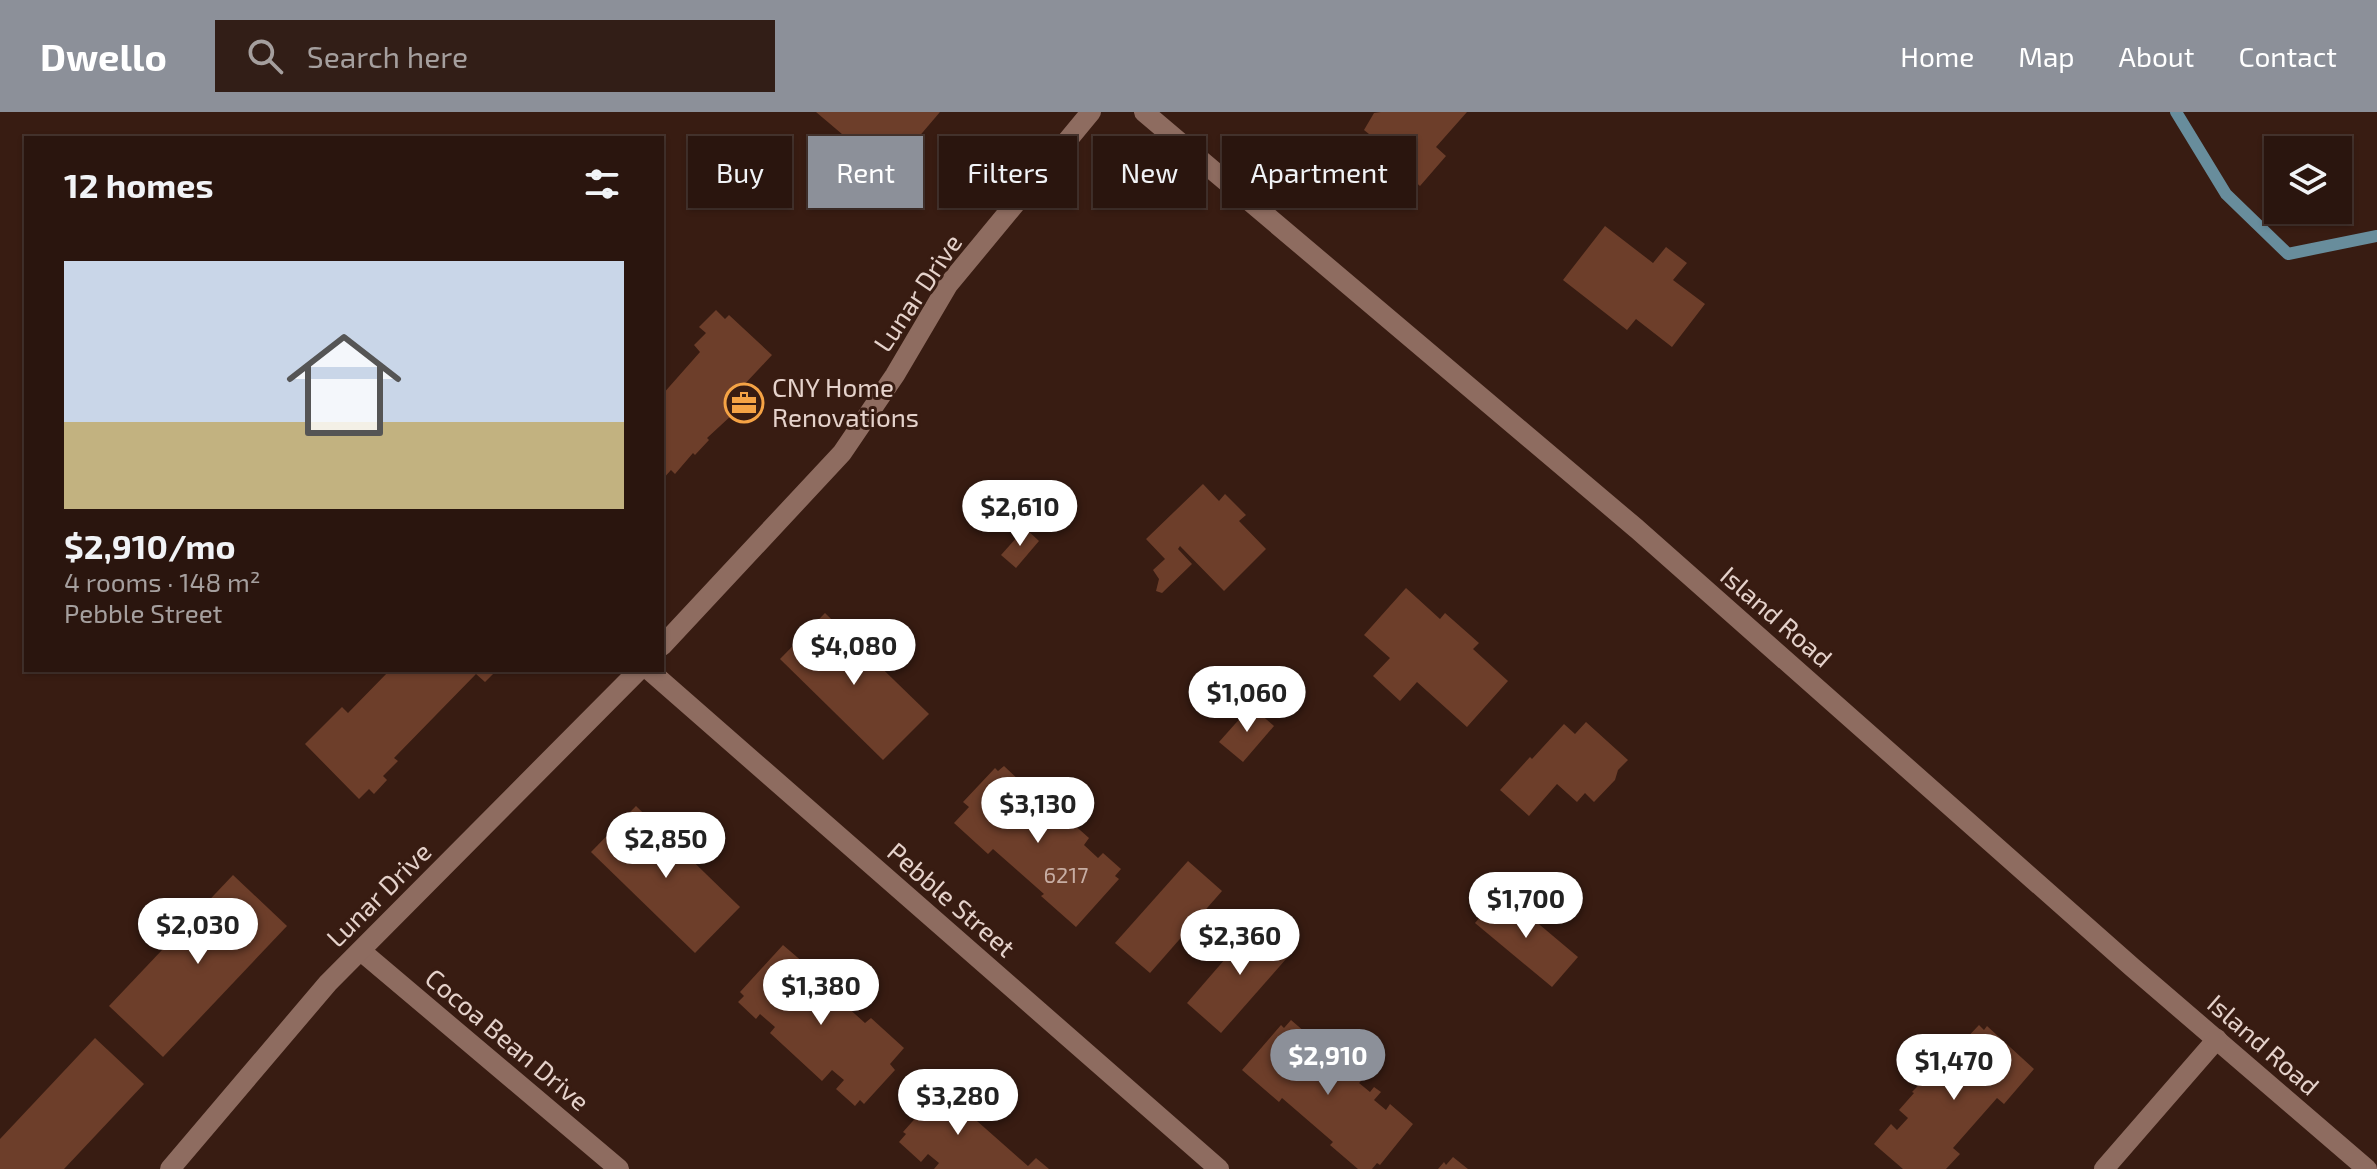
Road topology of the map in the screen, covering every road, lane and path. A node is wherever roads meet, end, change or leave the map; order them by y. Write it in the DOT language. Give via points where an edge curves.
graph roads {
  1 [pos="1091,112"];
  2 [pos="1144,112"];
  3 [pos="664,644"];
  4 [pos="637,672"];
  5 [pos="651,672"];
  6 [pos="361,951"];
  7 [pos="2217,1039"];
  8 [pos="170,1169"];
  9 [pos="619,1169"];
  10 [pos="1219,1169"];
  11 [pos="2104,1169"];
  12 [pos="2367,1169"];
  1 -- 3 [label="street, Lunar Drive" via="948,285 842,453"];
  2 -- 7 [label="street, Island Road" via="1637,529"];
  4 -- 6 [label="street, Lunar Drive"];
  5 -- 10 [label="street, Pebble Street"];
  6 -- 8 [label="street, Lunar Drive"];
  6 -- 9 [label="street, Cocoa Bean Drive"];
  7 -- 11 [label="street"];
  7 -- 12 [label="street, Island Road"];
}
